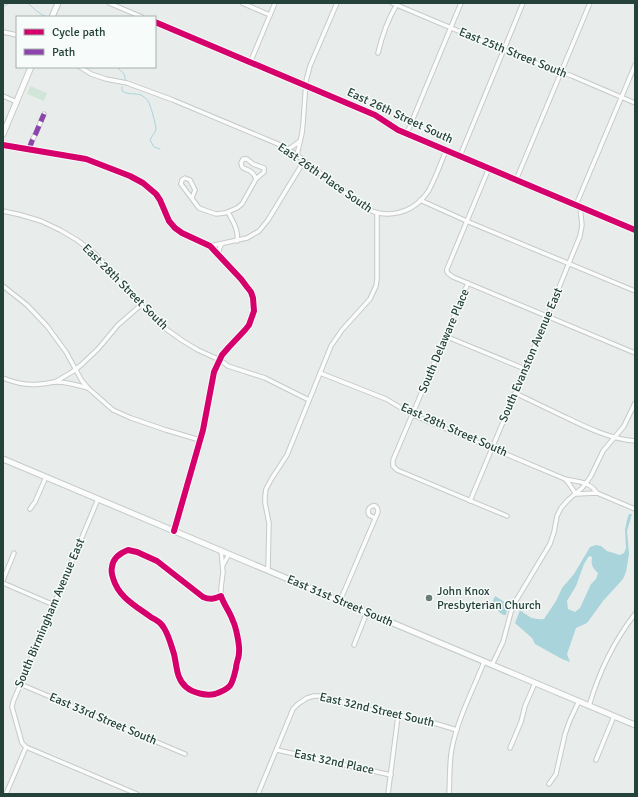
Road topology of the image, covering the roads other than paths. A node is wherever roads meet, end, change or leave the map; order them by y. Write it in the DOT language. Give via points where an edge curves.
graph roads {
  1 [pos="58,3"];
  2 [pos="109,3"];
  3 [pos="242,3"];
  4 [pos="275,3"];
  5 [pos="337,3"];
  6 [pos="392,3"];
  7 [pos="461,3"];
  8 [pos="523,3"];
  9 [pos="590,3"];
  10 [pos="397,4"];
  11 [pos="270,15"];
  12 [pos="52,16"];
  13 [pos="140,16"];
  14 [pos="156,22"];
  15 [pos="450,28"];
  16 [pos="3,32"];
  17 [pos="16,35"];
  18 [pos="503,50"];
  19 [pos="378,53"];
  20 [pos="250,63"];
  21 [pos="635,65"];
  22 [pos="31,68"];
  23 [pos="82,68"];
  24 [pos="560,72"];
  25 [pos="305,86"];
  26 [pos="3,96"];
  27 [pos="621,97"];
  28 [pos="16,102"];
  29 [pos="635,103"];
  30 [pos="44,114"];
  31 [pos="407,133"];
  32 [pos="3,134"];
  33 [pos="300,141"];
  34 [pos="3,145"];
  35 [pos="29,149"];
  36 [pos="287,149"];
  37 [pos="446,150"];
  38 [pos="297,155"];
  39 [pos="460,156"];
  40 [pos="304,160"];
  41 [pos="489,168"];
  42 [pos="256,179"];
  43 [pos="516,180"];
  44 [pos="192,198"];
  45 [pos="420,200"];
  46 [pos="578,206"];
  47 [pos="3,211"];
  48 [pos="228,212"];
  49 [pos="377,213"];
  50 [pos="467,220"];
  51 [pos="635,230"];
  52 [pos="237,241"];
  53 [pos="222,244"];
  54 [pos="210,246"];
  55 [pos="218,255"];
  56 [pos="569,263"];
  57 [pos="468,283"];
  58 [pos="3,286"];
  59 [pos="635,291"];
  60 [pos="141,305"];
  61 [pos="547,316"];
  62 [pos="445,336"];
  63 [pos="635,353"];
  64 [pos="220,360"];
  65 [pos="76,369"];
  66 [pos="525,369"];
  67 [pos="320,373"];
  68 [pos="3,378"];
  69 [pos="55,382"];
  70 [pos="88,388"];
  71 [pos="515,393"];
  72 [pos="309,400"];
  73 [pos="635,403"];
  74 [pos="413,414"];
  75 [pos="614,438"];
  76 [pos="200,440"];
  77 [pos="635,441"];
  78 [pos="492,448"];
  79 [pos="3,459"];
  80 [pos="46,477"];
  81 [pos="565,479"];
  82 [pos="586,483"];
  83 [pos="597,493"];
  84 [pos="576,494"];
  85 [pos="98,499"];
  86 [pos="470,501"];
  87 [pos="30,509"];
  88 [pos="635,509"];
  89 [pos="507,516"];
  90 [pos="375,518"];
  91 [pos="174,531"];
  92 [pos="221,550"];
  93 [pos="14,553"];
  94 [pos="229,554"];
  95 [pos="223,566"];
  96 [pos="268,570"];
  97 [pos="3,580"];
  98 [pos="3,584"];
  99 [pos="221,596"];
  100 [pos="340,601"];
  101 [pos="54,605"];
  102 [pos="367,612"];
  103 [pos="635,614"];
  104 [pos="354,644"];
  105 [pos="484,662"];
  106 [pos="492,665"];
  107 [pos="535,683"];
  108 [pos="20,684"];
  109 [pos="580,701"];
  110 [pos="590,706"];
  111 [pos="398,716"];
  112 [pos="614,716"];
  113 [pos="635,725"];
  114 [pos="457,730"];
  115 [pos="26,747"];
  116 [pos="510,748"];
  117 [pos="277,750"];
  118 [pos="186,754"];
  119 [pos="596,760"];
  120 [pos="391,775"];
  121 [pos="549,784"];
  122 [pos="6,794"];
  123 [pos="137,794"];
  124 [pos="258,794"];
  125 [pos="388,794"];
  126 [pos="449,794"];
  1 -- 12 [label="main road"];
  2 -- 13 [label="street"];
  3 -- 11 [label="street"];
  4 -- 11 [label="street"];
  5 -- 25 [label="street" via="310,66"];
  6 -- 10 [label="street, East 25th Street South"];
  7 -- 15 [label="street"];
  8 -- 18 [label="street"];
  9 -- 24 [label="street"];
  10 -- 15 [label="street, East 25th Street South"];
  10 -- 19 [label="street"];
  11 -- 20 [label="street"];
  14 -- 20 [label="street, East 26th Street South"];
  15 -- 18 [label="street, East 25th Street South"];
  15 -- 31 [label="street"];
  16 -- 17 [label="street"];
  18 -- 24 [label="street, East 25th Street South"];
  18 -- 39 [label="street"];
  20 -- 25 [label="street, East 26th Street South"];
  21 -- 27 [label="street, South Evanston Avenue East"];
  22 -- 28 [label="main road"];
  23 -- 36 [label="street, East 26th Place South" via="91,74 127,83 173,100"];
  24 -- 27 [label="street, East 25th Street South"];
  24 -- 43 [label="street"];
  25 -- 31 [label="street, East 26th Street South" via="380,117"];
  25 -- 33 [label="street"];
  26 -- 28 [label="street"];
  27 -- 29 [label="street, East 25th Street South"];
  27 -- 46 [label="street, South Evanston Avenue East"];
  28 -- 32 [label="main road"];
  30 -- 35 [label="street"];
  31 -- 37 [label="street, East 26th Street South"];
  33 -- 36 [label="street"];
  33 -- 38 [label="street"];
  34 -- 35 [label="street"];
  35 -- 54 [label="street" via="86,159 130,176 156,194 175,228"];
  36 -- 38 [label="street, East 26th Place South"];
  37 -- 39 [label="street, East 26th Street South"];
  37 -- 45 [label="street" via="428,191"];
  38 -- 40 [label="street, East 26th Place South"];
  39 -- 41 [label="street, East 26th Street South"];
  40 -- 49 [label="street, East 26th Place South" via="362,206"];
  40 -- 52 [label="street" via="259,231"];
  41 -- 43 [label="street, East 26th Street South"];
  41 -- 50 [label="street"];
  42 -- 42 [label="street" via="251,171 242,167 243,159 264,168 264,172"];
  42 -- 48 [label="street" via="242,204"];
  43 -- 46 [label="street, East 26th Street South"];
  44 -- 44 [label="street" via="181,184 185,178 190,180 195,190"];
  44 -- 48 [label="street" via="198,207 207,211 216,214"];
  45 -- 49 [label="street, East 26th Place South" via="399,213"];
  45 -- 50 [label="street"];
  46 -- 51 [label="street, East 26th Street South"];
  46 -- 56 [label="street, South Evanston Avenue East" via="582,219 581,231"];
  47 -- 60 [label="street, East 28th Street South" via="41,221 77,240 101,260"];
  48 -- 52 [label="street" via="237,229"];
  49 -- 67 [label="street" via="378,266 374,293 336,337"];
  50 -- 56 [label="street"];
  50 -- 57 [label="street" via="446,271 447,274"];
  52 -- 53 [label="street"];
  53 -- 54 [label="street"];
  53 -- 55 [label="street"];
  54 -- 55 [label="street"];
  55 -- 64 [label="street" via="247,287 254,305 249,325"];
  56 -- 59 [label="street"];
  56 -- 61 [label="street, South Evanston Avenue East"];
  57 -- 61 [label="street"];
  57 -- 62 [label="street, South Delaware Place"];
  58 -- 65 [label="street" via="27,305 47,326"];
  60 -- 64 [label="street, East 28th Street South" via="175,335"];
  60 -- 65 [label="street"];
  61 -- 63 [label="street"];
  61 -- 66 [label="street, South Evanston Avenue East"];
  62 -- 66 [label="street"];
  62 -- 74 [label="street, South Delaware Place"];
  64 -- 72 [label="street, East 28th Street South" via="228,366 265,378"];
  64 -- 76 [label="street" via="214,372"];
  65 -- 69 [label="street"];
  65 -- 70 [label="street"];
  66 -- 71 [label="street, South Evanston Avenue East"];
  67 -- 72 [label="street"];
  67 -- 74 [label="street, East 28th Street South" via="386,399"];
  68 -- 69 [label="street" via="15,383"];
  69 -- 70 [label="street"];
  70 -- 76 [label="street" via="113,410 159,428"];
  71 -- 75 [label="street"];
  71 -- 78 [label="street, South Evanston Avenue East"];
  72 -- 96 [label="street" via="287,454 266,488 265,503 269,523"];
  73 -- 75 [label="street" via="624,426"];
  74 -- 78 [label="street, East 28th Street South"];
  74 -- 86 [label="street, South Delaware Place" via="393,460 393,466"];
  75 -- 77 [label="street"];
  75 -- 82 [label="street" via="603,451"];
  76 -- 91 [label="street"];
  78 -- 81 [label="street, East 28th Street South"];
  78 -- 86 [label="street, South Evanston Avenue East"];
  79 -- 80 [label="main road, East 31st Street South"];
  80 -- 85 [label="main road, East 31st Street South"];
  80 -- 87 [label="street"];
  81 -- 82 [label="street, East 28th Street South"];
  81 -- 84 [label="street"];
  82 -- 83 [label="street"];
  82 -- 84 [label="street"];
  83 -- 84 [label="street"];
  83 -- 88 [label="street"];
  84 -- 106 [label="street" via="559,512 550,544 514,604"];
  85 -- 91 [label="main road, East 31st Street South"];
  85 -- 101 [label="street, South Birmingham Avenue East"];
  86 -- 89 [label="street"];
  90 -- 100 [label="street"];
  91 -- 92 [label="main road, East 31st Street South"];
  92 -- 94 [label="main road, East 31st Street South"];
  92 -- 95 [label="street"];
  93 -- 97 [label="street"];
  94 -- 95 [label="street"];
  94 -- 96 [label="main road, East 31st Street South"];
  95 -- 99 [label="street"];
  96 -- 100 [label="main road, East 31st Street South"];
  98 -- 101 [label="street"];
  99 -- 99 [label="street" via="212,600 203,597 157,560 132,551 120,554 111,568 115,585 125,598 159,621 163,627 182,682 186,687 204,695 215,694 231,685 239,657 233,621"];
  100 -- 102 [label="main road, East 31st Street South"];
  101 -- 108 [label="street, South Birmingham Avenue East"];
  102 -- 104 [label="street"];
  102 -- 105 [label="main road, East 31st Street South"];
  103 -- 110 [label="street" via="608,656"];
  105 -- 106 [label="main road, East 31st Street South"];
  105 -- 114 [label="street"];
  106 -- 107 [label="main road, East 31st Street South"];
  107 -- 109 [label="main road, East 31st Street South"];
  107 -- 116 [label="street"];
  108 -- 115 [label="street, South Birmingham Avenue East" via="12,707 22,743"];
  108 -- 118 [label="street, East 33rd Street South"];
  109 -- 110 [label="main road, East 31st Street South"];
  109 -- 121 [label="street" via="565,734 556,774"];
  110 -- 112 [label="main road, East 31st Street South"];
  111 -- 114 [label="street, East 32nd Street South" via="424,720"];
  111 -- 117 [label="street, East 32nd Street South" via="318,695 310,697 293,709"];
  111 -- 120 [label="street"];
  112 -- 113 [label="main road, East 31st Street South"];
  112 -- 119 [label="street"];
  114 -- 126 [label="street" via="451,753"];
  115 -- 122 [label="street"];
  115 -- 123 [label="street"];
  117 -- 120 [label="street, East 32nd Place"];
  117 -- 124 [label="street"];
  120 -- 125 [label="street"];
}
